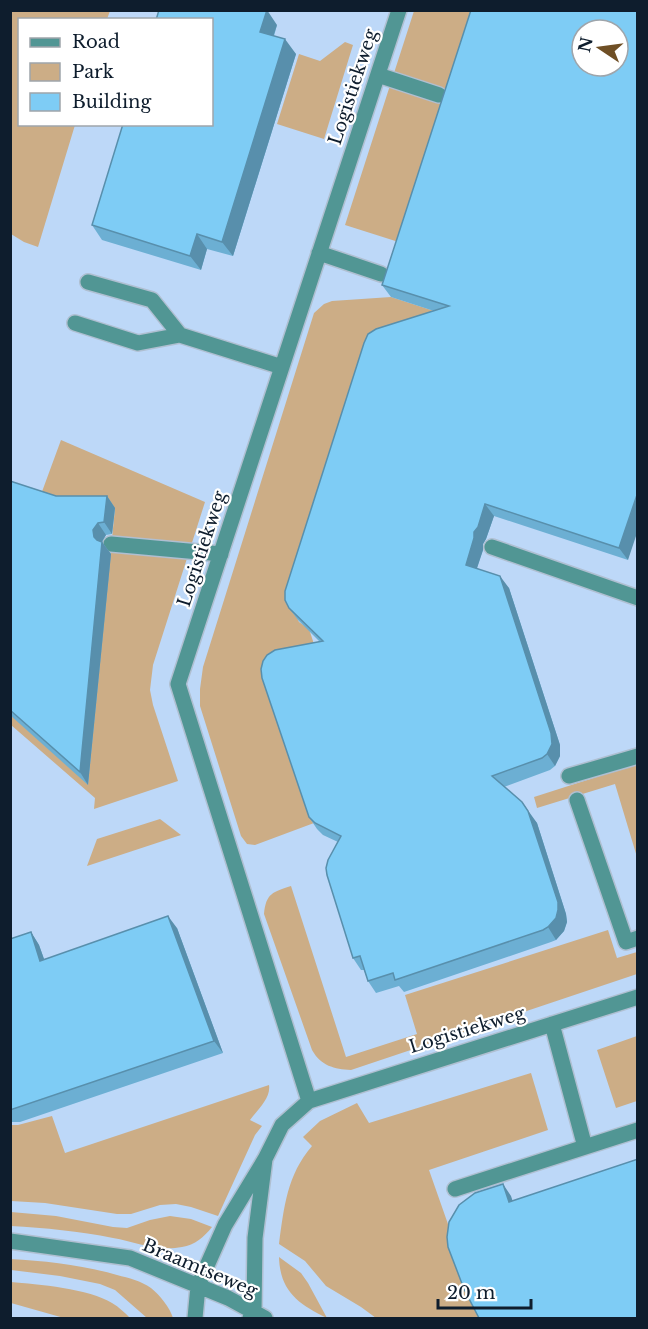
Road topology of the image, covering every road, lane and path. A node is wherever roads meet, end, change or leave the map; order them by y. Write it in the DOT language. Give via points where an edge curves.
graph roads {
  1 [pos="399,10"];
  2 [pos="378,75"];
  3 [pos="439,95"];
  4 [pos="319,253"];
  5 [pos="381,274"];
  6 [pos="88,282"];
  7 [pos="75,323"];
  8 [pos="180,335"];
  9 [pos="282,367"];
  10 [pos="111,544"];
  11 [pos="492,547"];
  12 [pos="221,554"];
  13 [pos="638,598"];
  14 [pos="638,756"];
  15 [pos="569,776"];
  16 [pos="577,800"];
  17 [pos="638,938"];
  18 [pos="638,997"];
  19 [pos="552,1024"];
  20 [pos="309,1101"];
  21 [pos="638,1130"];
  22 [pos="585,1147"];
  23 [pos="265,1159"];
  24 [pos="455,1189"];
  25 [pos="10,1241"];
  26 [pos="198,1286"];
  27 [pos="256,1316"];
  28 [pos="195,1318"];
  1 -- 2 [label="street, Logistiekweg"];
  2 -- 3 [label="street"];
  2 -- 4 [label="street, Logistiekweg"];
  4 -- 5 [label="street"];
  4 -- 9 [label="street, Logistiekweg"];
  6 -- 8 [label="street" via="152,300"];
  7 -- 8 [label="street" via="138,343"];
  8 -- 9 [label="street"];
  9 -- 12 [label="street, Logistiekweg"];
  10 -- 12 [label="street"];
  11 -- 13 [label="street"];
  12 -- 20 [label="street, Logistiekweg" via="178,684"];
  14 -- 15 [label="street"];
  16 -- 17 [label="street" via="626,942"];
  18 -- 19 [label="street, Logistiekweg"];
  19 -- 20 [label="street, Logistiekweg"];
  19 -- 22 [label="street"];
  20 -- 23 [label="street, Logistiekweg" via="282,1125"];
  21 -- 22 [label="street"];
  22 -- 24 [label="street"];
  23 -- 26 [label="street, Logistiekweg" via="225,1225"];
  23 -- 27 [label="street, Logistiekweg" via="255,1238"];
  25 -- 26 [label="street, Braamtseweg" via="130,1258"];
  26 -- 27 [label="street, Braamtseweg" via="228,1298"];
  26 -- 28 [label="street, Logistiekweg"];
}
